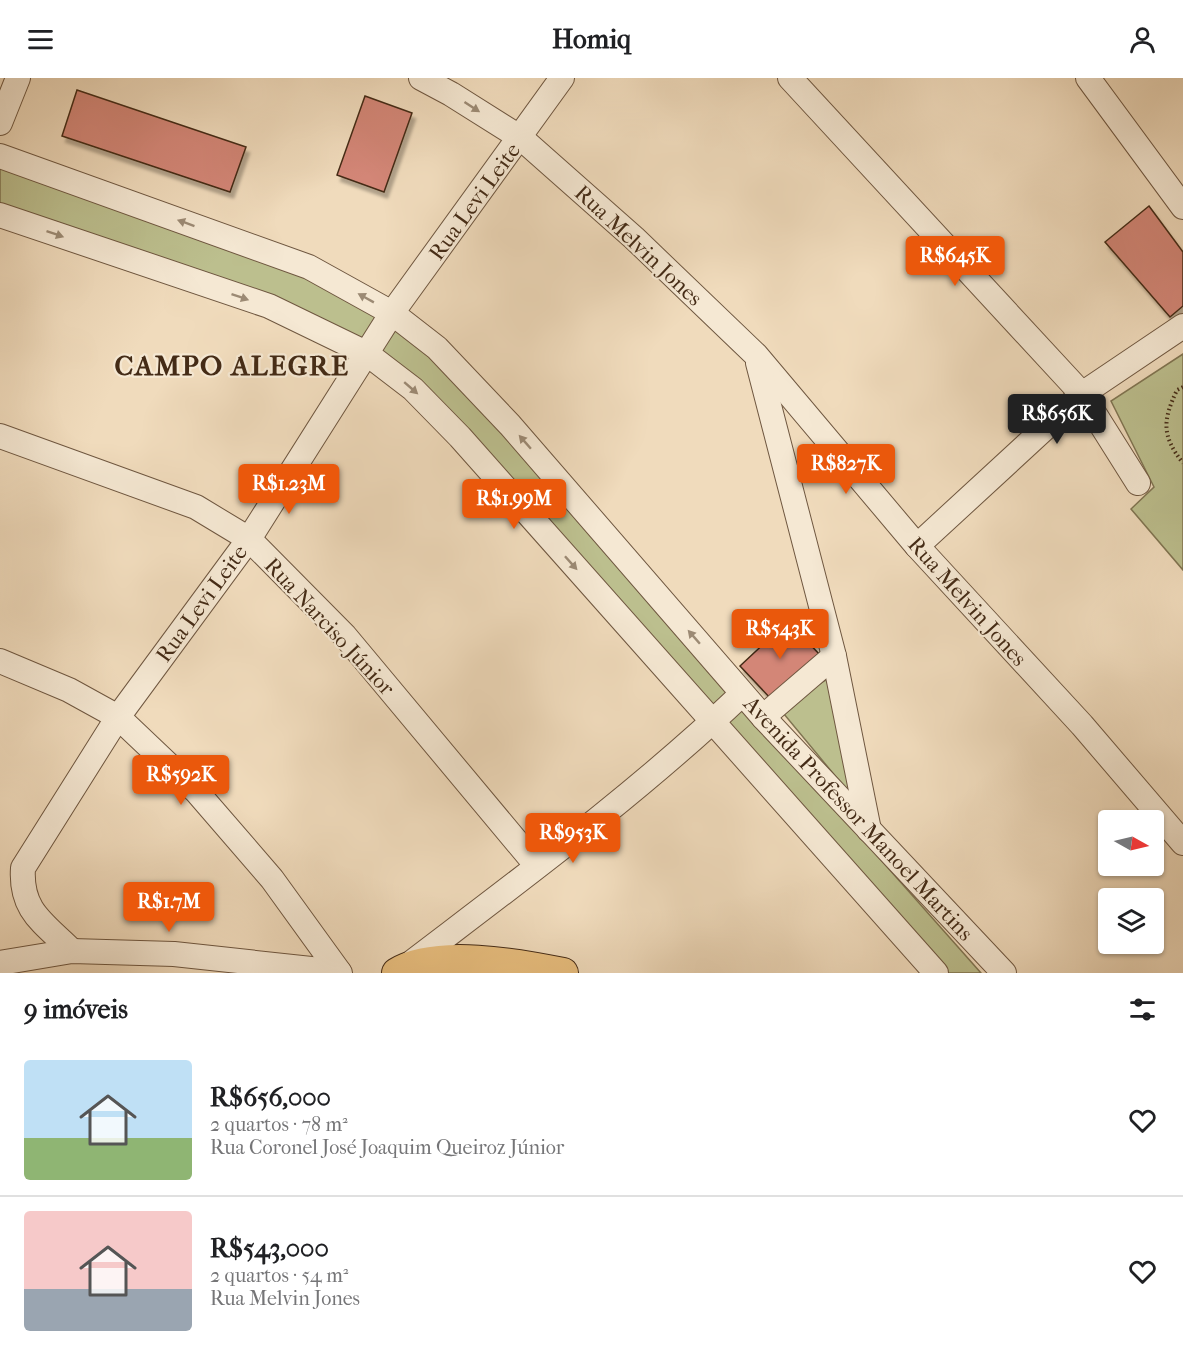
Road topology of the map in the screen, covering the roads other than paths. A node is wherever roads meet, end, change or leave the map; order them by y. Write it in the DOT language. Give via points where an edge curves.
graph roads {
  1 [pos="18,78"];
  2 [pos="421,78"];
  3 [pos="562,78"];
  4 [pos="790,78"];
  5 [pos="1088,78"];
  6 [pos="0,123"];
  7 [pos="521,138"];
  8 [pos="0,156"];
  9 [pos="1183,207"];
  10 [pos="0,215"];
  11 [pos="392,313"];
  12 [pos="1183,326"];
  13 [pos="366,353"];
  14 [pos="756,355"];
  15 [pos="1082,394"];
  16 [pos="0,436"];
  17 [pos="1138,483"];
  18 [pos="249,539"];
  19 [pos="916,546"];
  20 [pos="834,656"];
  21 [pos="0,661"];
  22 [pos="742,694"];
  23 [pos="118,717"];
  24 [pos="763,717"];
  25 [pos="713,722"];
  26 [pos="869,830"];
  27 [pos="1183,843"];
  28 [pos="537,867"];
  29 [pos="72,951"];
  30 [pos="0,963"];
  31 [pos="401,971"];
  32 [pos="339,973"];
  33 [pos="562,973"];
  34 [pos="936,973"];
  35 [pos="1004,973"];
  1 -- 6 [label="street"];
  2 -- 7 [label="street, Rua Melvin Jones, one-way"];
  3 -- 7 [label="street, Rua Levi Leite"];
  4 -- 15 [label="street"];
  5 -- 9 [label="street"];
  7 -- 11 [label="street, Rua Levi Leite"];
  7 -- 14 [label="street, Rua Melvin Jones" via="634,238"];
  11 -- 8 [label="street, Avenida Professor Manoel Martins, one-way" via="309,267"];
  10 -- 13 [label="street, Avenida Professor Manoel Martins, one-way" via="268,306"];
  11 -- 13 [label="street, Rua Levi Leite"];
  22 -- 11 [label="street, Avenida Professor Manoel Martins, one-way" via="510,425 437,348"];
  12 -- 15 [label="street"];
  13 -- 18 [label="street, Rua Levi Leite"];
  13 -- 25 [label="street, Avenida Professor Manoel Martins, one-way" via="413,389 460,437"];
  14 -- 19 [label="street, Rua Melvin Jones"];
  14 -- 20 [label="street"];
  15 -- 17 [label="street"];
  15 -- 19 [label="street"];
  16 -- 18 [label="street, Rua Narciso Júnior" via="196,507"];
  18 -- 23 [label="street, Rua Levi Leite"];
  18 -- 28 [label="street, Rua Narciso Júnior" via="345,636"];
  19 -- 27 [label="street, Rua Melvin Jones" via="1082,725"];
  20 -- 24 [label="street"];
  20 -- 26 [label="street"];
  21 -- 23 [label="street" via="69,690"];
  22 -- 24 [label="street, Avenida Professor Manoel Martins"];
  22 -- 25 [label="street"];
  23 -- 29 [label="street, Rua Levi Leite" via="23,868 22,888 27,905"];
  23 -- 32 [label="street" via="196,791 272,879"];
  24 -- 26 [label="street, Avenida Professor Manoel Martins"];
  25 -- 28 [label="street"];
  25 -- 34 [label="street, Avenida Professor Manoel Martins"];
  26 -- 35 [label="street, Avenida Professor Manoel Martins"];
  28 -- 31 [label="street"];
  29 -- 30 [label="street"];
  29 -- 32 [label="street" via="174,954"];
  31 -- 33 [label="main road" via="441,961 509,962"];
}
